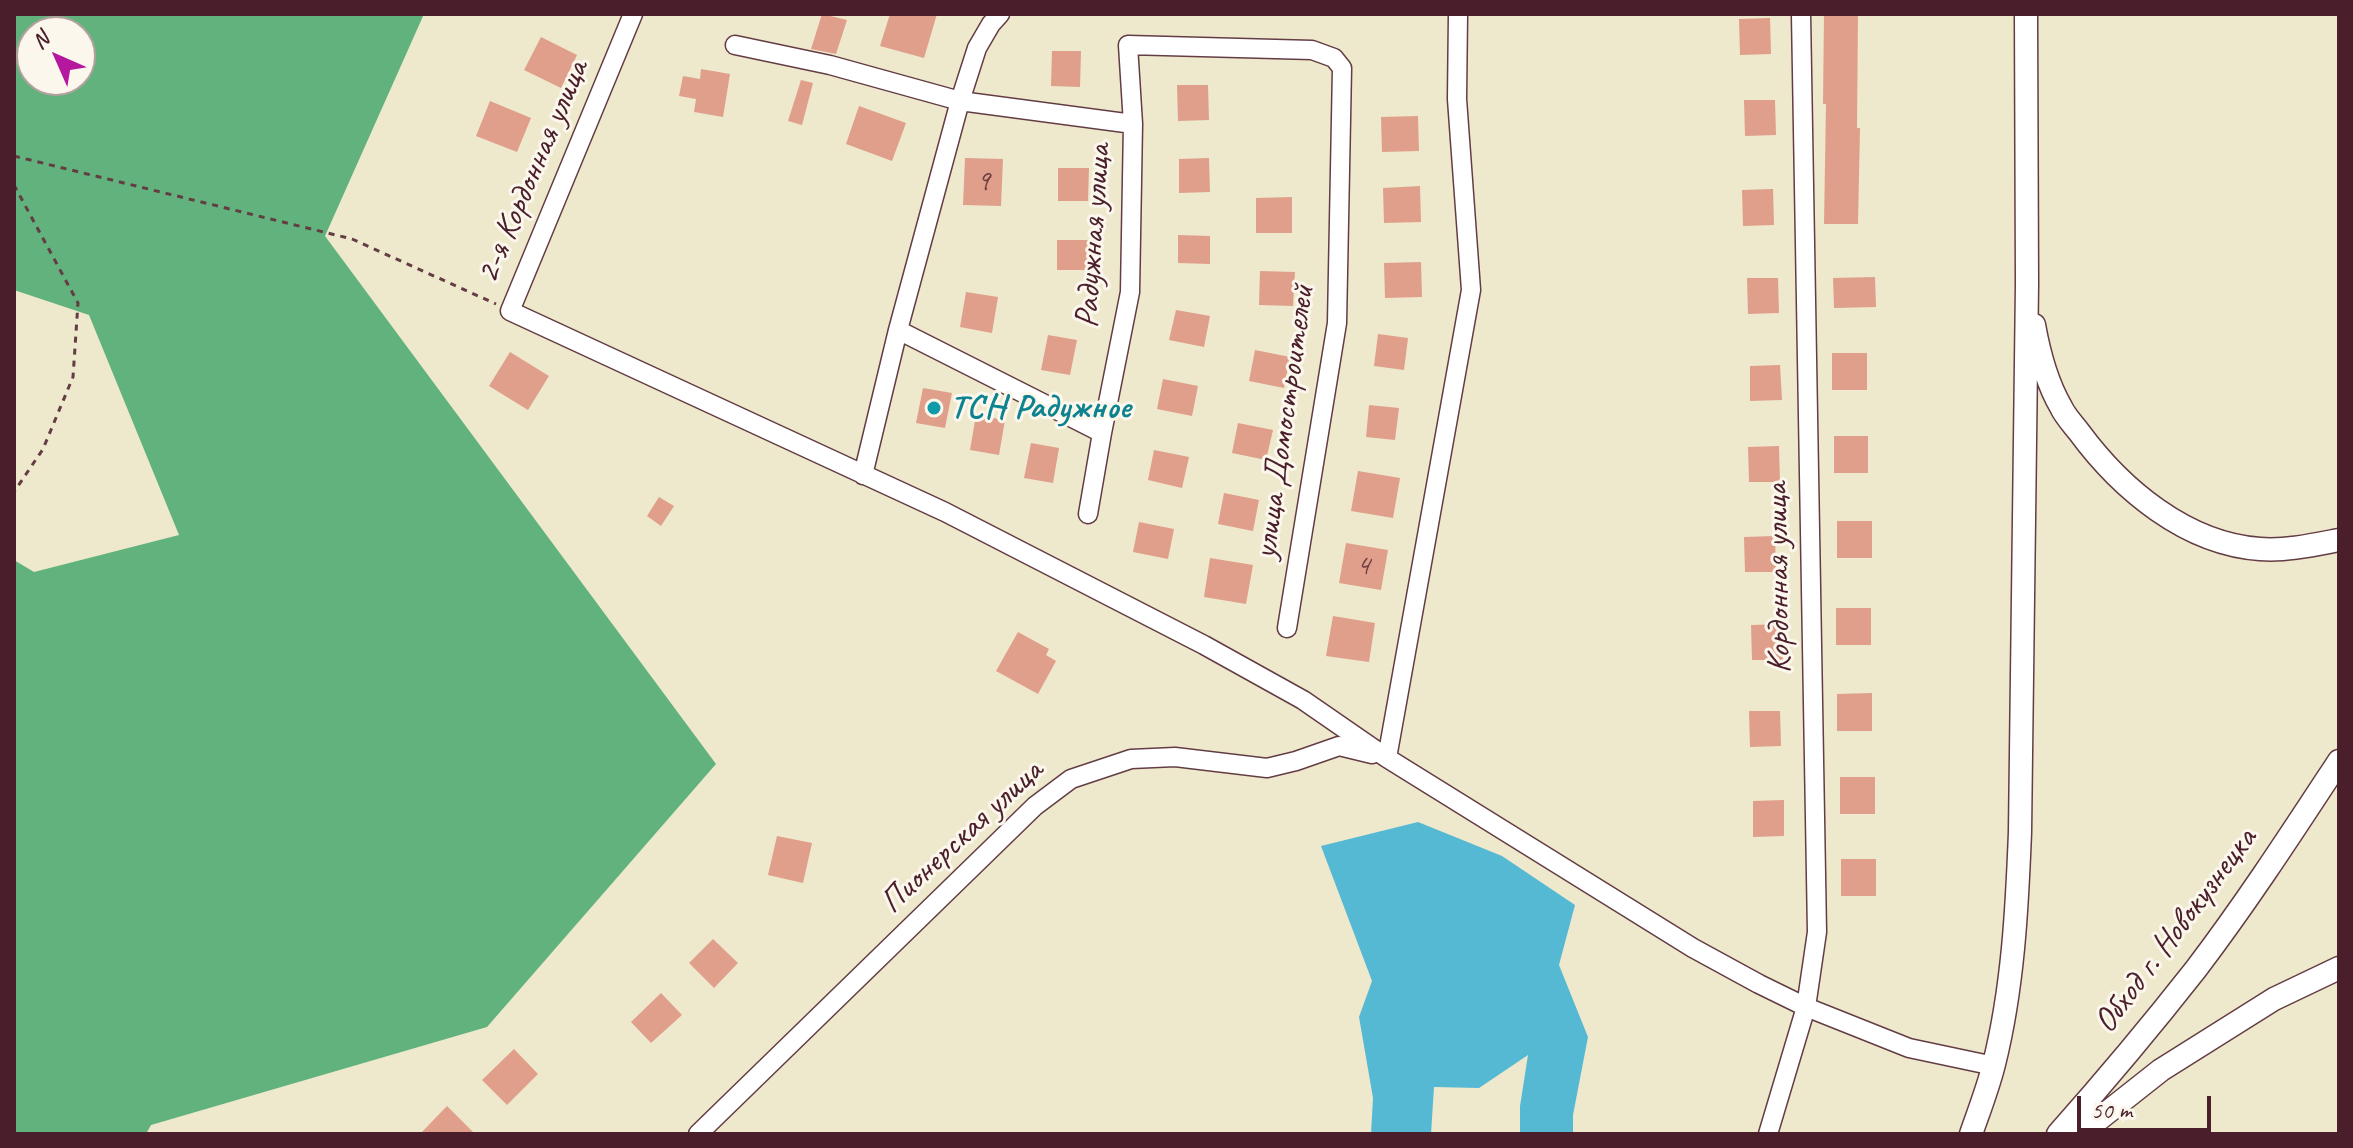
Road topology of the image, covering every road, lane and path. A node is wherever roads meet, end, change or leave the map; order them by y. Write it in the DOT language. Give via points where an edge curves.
graph roads {
  1 [pos="633,14"];
  2 [pos="1000,14"];
  3 [pos="1458,14"];
  4 [pos="1801,14"];
  5 [pos="2026,14"];
  6 [pos="735,45"];
  7 [pos="1312,50"];
  8 [pos="960,101"];
  9 [pos="1133,124"];
  10 [pos="14,156"];
  11 [pos="14,185"];
  12 [pos="2027,284"];
  13 [pos="510,311"];
  14 [pos="898,330"];
  15 [pos="1102,433"];
  16 [pos="863,475"];
  17 [pos="14,492"];
  18 [pos="1088,514"];
  19 [pos="2339,540"];
  20 [pos="1287,628"];
  21 [pos="1387,758"];
  22 [pos="2339,761"];
  23 [pos="2339,968"];
  24 [pos="1806,1007"];
  25 [pos="1994,1066"];
  26 [pos="698,1134"];
  27 [pos="1768,1134"];
  28 [pos="1971,1134"];
  29 [pos="2058,1134"];
  30 [pos="2080,1134"];
  1 -- 13 [label="street, 2-я Кордонная улица"];
  2 -- 8 [label="street" via="977,48"];
  3 -- 21 [label="street" via="1457,99 1471,290"];
  4 -- 24 [label="street, Кордонная улица" via="1817,932"];
  5 -- 12 [label="main road"];
  6 -- 8 [label="street"];
  7 -- 9 [label="street, Радужная улица" via="1128,45"];
  7 -- 20 [label="street, улица Домостроителей" via="1334,58 1342,68 1337,323"];
  8 -- 9 [label="street"];
  8 -- 14 [label="street"];
  9 -- 15 [label="street, Радужная улица" via="1130,292"];
  10 -- 13 [label="path" via="352,239"];
  11 -- 17 [label="path" via="78,303 73,377 43,449"];
  12 -- 19 [label="main road" via="2037,338 2061,408 2126,485 2192,530 2230,544 2261,549"];
  12 -- 25 [label="main road" via="2019,863 2006,1004"];
  13 -- 16 [label="street"];
  14 -- 15 [label="street"];
  14 -- 16 [label="street"];
  15 -- 18 [label="street, Радужная улица"];
  16 -- 21 [label="street" via="1204,645 1303,700"];
  21 -- 24 [label="street" via="1693,948"];
  21 -- 26 [label="street, Пионерская улица" via="1339,746 1267,768 1175,757 1131,759 1071,779 1035,806"];
  22 -- 29 [label="main road, Обход г. Новокузнецка" via="2198,966"];
  23 -- 30 [label="main road" via="2274,999 2161,1070"];
  24 -- 25 [label="street" via="1909,1048"];
  24 -- 27 [label="street, Кордонная улица"];
  25 -- 28 [label="main road"];
}
